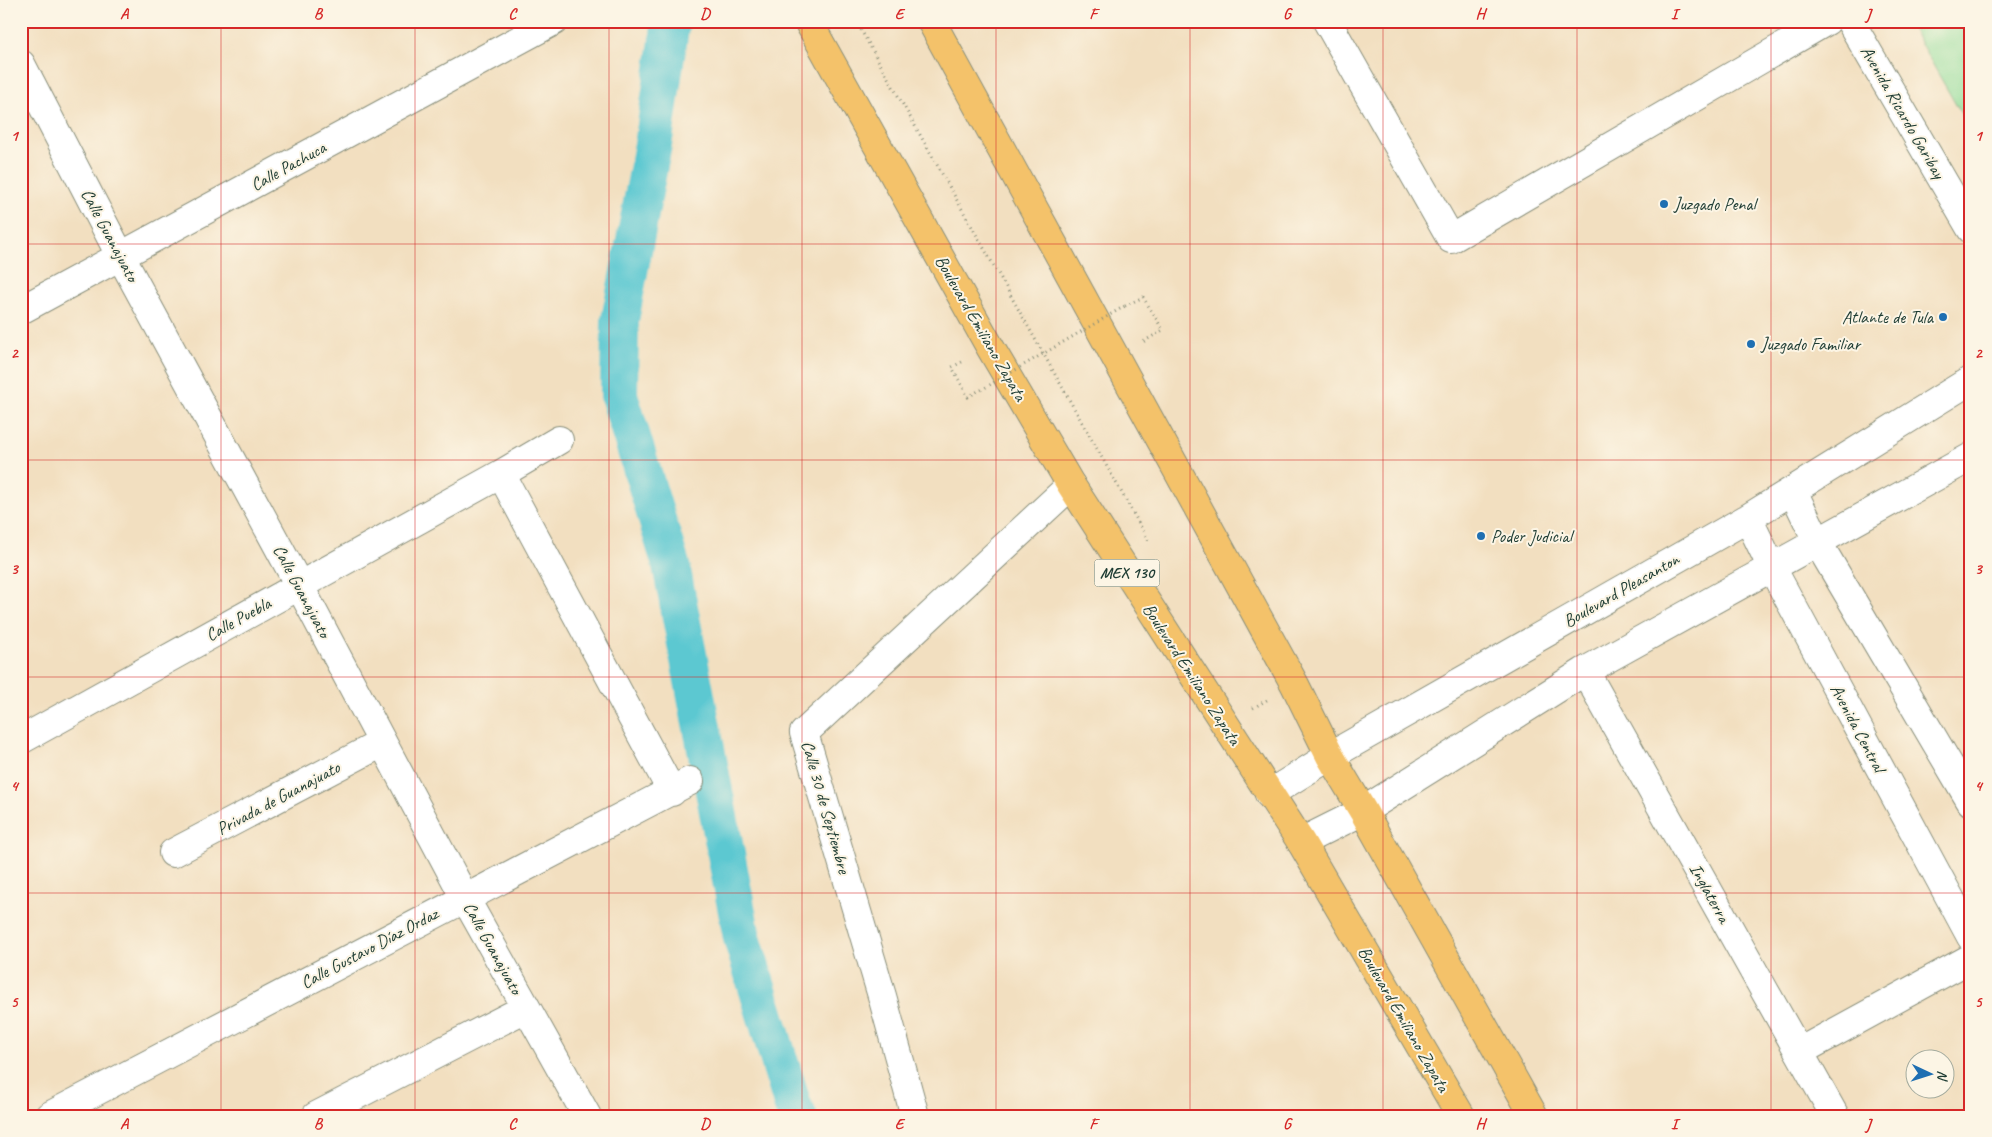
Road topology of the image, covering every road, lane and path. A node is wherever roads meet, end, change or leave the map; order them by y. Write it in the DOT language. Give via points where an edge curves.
graph roads {
  1 [pos="554,21"];
  2 [pos="808,21"];
  3 [pos="856,21"];
  4 [pos="931,21"];
  5 [pos="1328,21"];
  6 [pos="1828,21"];
  7 [pos="1850,21"];
  8 [pos="21,64"];
  9 [pos="1971,229"];
  10 [pos="121,257"];
  11 [pos="21,310"];
  12 [pos="1163,330"];
  13 [pos="952,367"];
  14 [pos="1971,380"];
  15 [pos="559,440"];
  16 [pos="1971,457"];
  17 [pos="501,474"];
  18 [pos="1071,485"];
  19 [pos="1793,491"];
  20 [pos="1748,518"];
  21 [pos="1818,543"];
  22 [pos="1154,550"];
  23 [pos="1772,568"];
  24 [pos="299,586"];
  25 [pos="1585,671"];
  26 [pos="1295,684"];
  27 [pos="1224,725"];
  28 [pos="21,740"];
  29 [pos="382,742"];
  30 [pos="1330,756"];
  31 [pos="1269,794"];
  32 [pos="1971,802"];
  33 [pos="1363,810"];
  34 [pos="1301,842"];
  35 [pos="173,852"];
  36 [pos="465,898"];
  37 [pos="1971,937"];
  38 [pos="1971,958"];
  39 [pos="526,1008"];
  40 [pos="1799,1052"];
  41 [pos="49,1116"];
  42 [pos="316,1116"];
  43 [pos="586,1116"];
  44 [pos="915,1116"];
  45 [pos="1461,1116"];
  46 [pos="1534,1116"];
  47 [pos="1835,1116"];
  1 -- 10 [label="street, Calle Pachuca"];
  2 -- 18 [label="main road, Boulevard Emiliano Zapata / MEX 130"];
  3 -- 22 [label="path"];
  4 -- 26 [label="main road"];
  5 -- 6 [label="street" via="1451,240"];
  7 -- 9 [label="street, Avenida Ricardo Garibay"];
  8 -- 10 [label="street, Calle Guanajuato"];
  10 -- 11 [label="street, Calle Pachuca"];
  10 -- 24 [label="street, Calle Guanajuato"];
  12 -- 13 [label="path, bridge" via="1143,297 968,396"];
  14 -- 19 [label="street, Boulevard Pleasanton"];
  15 -- 17 [label="street, Calle Puebla"];
  16 -- 21 [label="street"];
  17 -- 24 [label="street, Calle Puebla"];
  17 -- 36 [label="street, Calle Gustavo Díaz Ordaz" via="681,786"];
  18 -- 27 [label="main road, Boulevard Emiliano Zapata / MEX 130"];
  18 -- 44 [label="street, Calle 30 de Septiembre" via="804,733"];
  19 -- 20 [label="street, Boulevard Pleasanton"];
  19 -- 21 [label="street"];
  20 -- 23 [label="street, Avenida Central"];
  20 -- 30 [label="street, Boulevard Pleasanton"];
  21 -- 23 [label="street"];
  21 -- 32 [label="street"];
  23 -- 25 [label="street"];
  23 -- 37 [label="street, Avenida Central"];
  24 -- 28 [label="street, Calle Puebla"];
  24 -- 29 [label="street, Calle Guanajuato"];
  25 -- 33 [label="street"];
  25 -- 40 [label="street, Inglaterra"];
  26 -- 27 [label="path"];
  26 -- 30 [label="main road"];
  27 -- 31 [label="main road, Boulevard Emiliano Zapata / MEX 130"];
  29 -- 35 [label="street, Privada de Guanajuato"];
  29 -- 36 [label="street, Calle Guanajuato"];
  30 -- 31 [label="street, Boulevard Pleasanton"];
  30 -- 33 [label="main road"];
  31 -- 34 [label="main road, Boulevard Emiliano Zapata / MEX 130"];
  33 -- 34 [label="street"];
  33 -- 46 [label="main road"];
  34 -- 45 [label="main road, Boulevard Emiliano Zapata / MEX 130"];
  36 -- 39 [label="street, Calle Guanajuato"];
  36 -- 41 [label="street, Calle Gustavo Díaz Ordaz"];
  38 -- 40 [label="street"];
  39 -- 42 [label="street"];
  39 -- 43 [label="street, Calle Guanajuato"];
  40 -- 47 [label="street, Inglaterra"];
}
